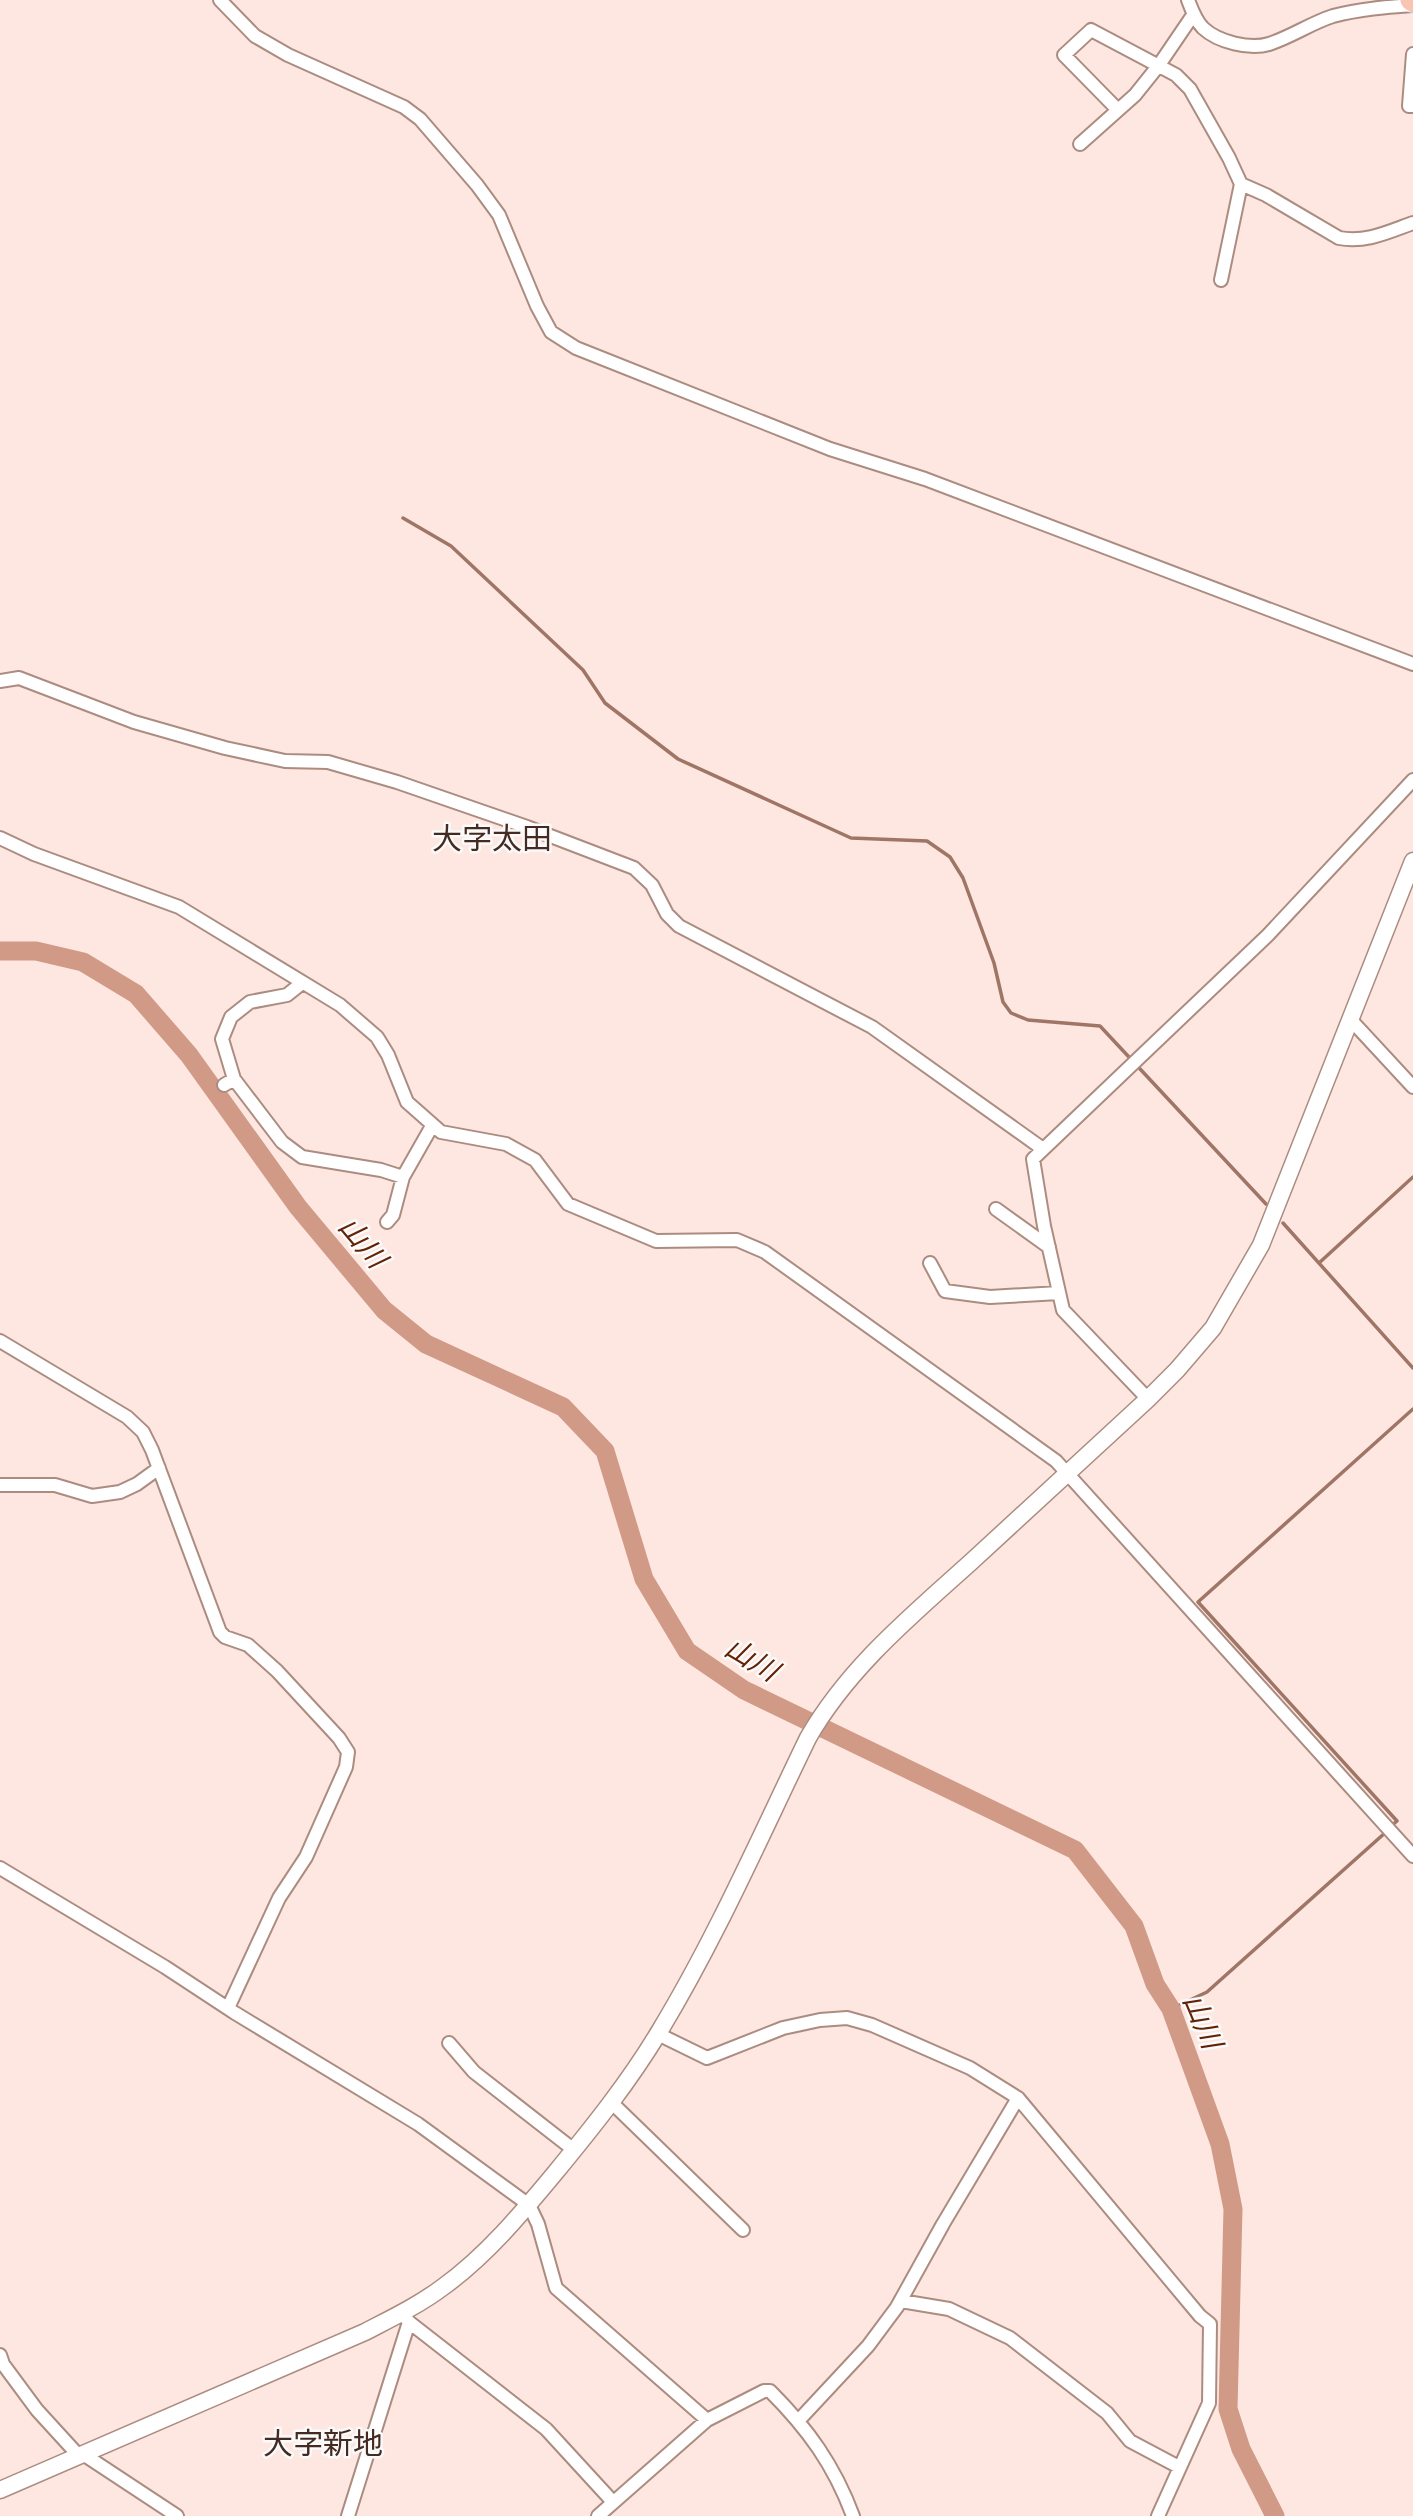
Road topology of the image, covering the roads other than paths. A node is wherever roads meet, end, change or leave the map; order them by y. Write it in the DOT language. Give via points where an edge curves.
graph roads {
  1 [pos="220,0"];
  2 [pos="1188,0"];
  3 [pos="1412,2"];
  4 [pos="1193,15"];
  5 [pos="1413,54"];
  6 [pos="1159,65"];
  7 [pos="1413,106"];
  8 [pos="1118,110"];
  9 [pos="1080,144"];
  10 [pos="1241,184"];
  11 [pos="1413,223"];
  12 [pos="1222,280"];
  13 [pos="1413,664"];
  14 [pos="0,681"];
  15 [pos="1413,780"];
  16 [pos="0,838"];
  17 [pos="1413,861"];
  18 [pos="302,982"];
  19 [pos="1350,1020"];
  20 [pos="1413,1087"];
  21 [pos="432,1126"];
  22 [pos="1043,1149"];
  23 [pos="403,1177"];
  24 [pos="996,1209"];
  25 [pos="387,1222"];
  26 [pos="1049,1247"];
  27 [pos="930,1263"];
  28 [pos="1059,1293"];
  29 [pos="0,1341"];
  30 [pos="1148,1399"];
  31 [pos="159,1468"];
  32 [pos="1068,1473"];
  33 [pos="0,1485"];
  34 [pos="1413,1856"];
  35 [pos="0,1868"];
  36 [pos="228,2008"];
  37 [pos="658,2034"];
  38 [pos="449,2043"];
  39 [pos="1018,2098"];
  40 [pos="611,2102"];
  41 [pos="574,2150"];
  42 [pos="529,2205"];
  43 [pos="743,2230"];
  44 [pos="901,2301"];
  45 [pos="405,2317"];
  46 [pos="0,2356"];
  47 [pos="707,2420"];
  48 [pos="799,2420"];
  49 [pos="81,2455"];
  50 [pos="1178,2467"];
  51 [pos="0,2490"];
  52 [pos="614,2502"];
  53 [pos="177,2516"];
  54 [pos="348,2516"];
  55 [pos="597,2516"];
  56 [pos="853,2516"];
  57 [pos="1158,2516"];
  1 -- 13 [label="street" via="255,36 404,107 420,119 499,215 551,332 576,348 830,449 925,479"];
  2 -- 4 [label="street"];
  3 -- 4 [label="street" via="1329,17 1268,45 1252,46 1214,35"];
  4 -- 6 [label="street"];
  5 -- 7 [label="street" via="1409,106"];
  6 -- 8 [label="street"];
  6 -- 8 [label="street" via="1091,30 1063,55"];
  6 -- 10 [label="street" via="1190,89"];
  8 -- 9 [label="street"];
  10 -- 11 [label="street" via="1339,237 1371,239"];
  10 -- 12 [label="street"];
  14 -- 22 [label="street" via="19,678 134,722 225,748 285,761 328,762 397,782 634,868 652,885 679,926 872,1027"];
  15 -- 22 [label="street" via="1268,935"];
  16 -- 18 [label="street" via="179,907"];
  17 -- 19 [label="street"];
  18 -- 21 [label="street" via="340,1005 377,1037 407,1102"];
  18 -- 23 [label="street" via="287,995 250,1002 231,1017 222,1040 229,1082 282,1142 302,1157"];
  19 -- 20 [label="street"];
  19 -- 30 [label="street" via="1261,1245 1213,1328"];
  21 -- 23 [label="street"];
  21 -- 32 [label="street" via="506,1144 535,1160 568,1204 656,1241 737,1240 765,1252"];
  22 -- 26 [label="street" via="1034,1159"];
  23 -- 25 [label="street"];
  24 -- 26 [label="street"];
  26 -- 28 [label="street"];
  27 -- 28 [label="street" via="945,1292 990,1297"];
  28 -- 30 [label="street" via="1063,1310"];
  29 -- 31 [label="street" via="137,1424"];
  30 -- 32 [label="street"];
  31 -- 33 [label="street" via="120,1492 92,1496 55,1485"];
  31 -- 36 [label="street" via="220,1632 248,1645 277,1671 348,1752 346,1767 306,1857 279,1898"];
  32 -- 34 [label="street"];
  32 -- 37 [label="street" via="894,1632 827,1708"];
  35 -- 36 [label="street"];
  36 -- 42 [label="street" via="418,2124"];
  37 -- 39 [label="street" via="707,2058 783,2028 846,2018 970,2068"];
  37 -- 40 [label="street"];
  38 -- 41 [label="street" via="474,2072"];
  39 -- 44 [label="street"];
  39 -- 50 [label="street" via="1210,2324 1209,2403"];
  40 -- 41 [label="street"];
  40 -- 43 [label="street"];
  41 -- 42 [label="street"];
  42 -- 45 [label="street" via="481,2255"];
  42 -- 47 [label="street" via="556,2288"];
  44 -- 48 [label="street" via="868,2346"];
  44 -- 50 [label="street" via="949,2309 1010,2338 1107,2413 1130,2441"];
  45 -- 49 [label="street"];
  45 -- 52 [label="street" via="546,2429"];
  45 -- 54 [label="street"];
  46 -- 49 [label="street" via="37,2410"];
  47 -- 48 [label="street" via="764,2391 770,2391"];
  47 -- 52 [label="street"];
  48 -- 56 [label="street" via="836,2474"];
  49 -- 51 [label="street"];
  49 -- 53 [label="street"];
  50 -- 57 [label="street"];
  52 -- 55 [label="street"];
}
